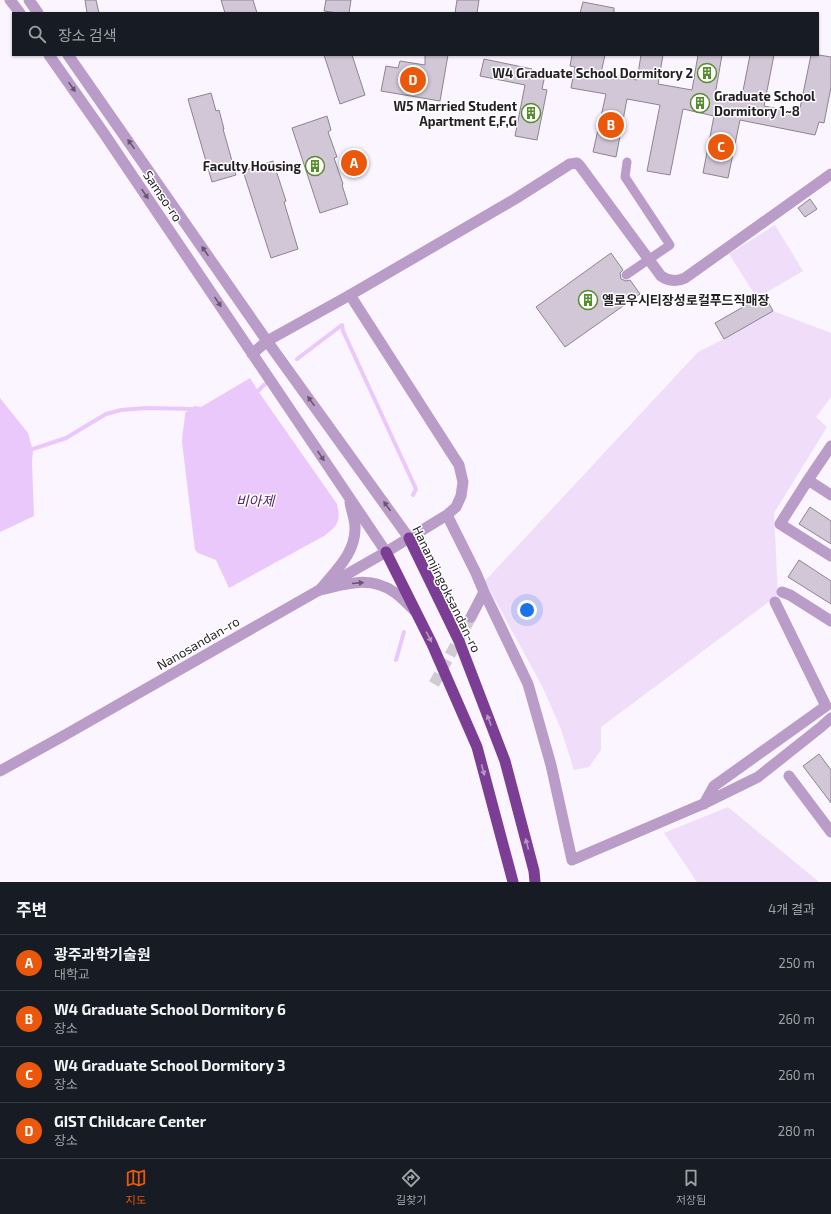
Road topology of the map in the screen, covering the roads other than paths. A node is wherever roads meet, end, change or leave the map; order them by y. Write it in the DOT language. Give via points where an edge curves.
graph roads {
  1 [pos="10,0"];
  2 [pos="29,0"];
  3 [pos="19,12"];
  4 [pos="37,12"];
  5 [pos="50,56"];
  6 [pos="69,56"];
  7 [pos="628,162"];
  8 [pos="831,174"];
  9 [pos="649,259"];
  10 [pos="626,274"];
  11 [pos="350,295"];
  12 [pos="267,341"];
  13 [pos="252,354"];
  14 [pos="831,446"];
  15 [pos="808,480"];
  16 [pos="348,495"];
  17 [pos="831,495"];
  18 [pos="447,515"];
  19 [pos="410,538"];
  20 [pos="386,552"];
  21 [pos="831,556"];
  22 [pos="320,590"];
  23 [pos="484,592"];
  24 [pos="782,592"];
  25 [pos="775,602"];
  26 [pos="417,612"];
  27 [pos="471,618"];
  28 [pos="831,622"];
  29 [pos="831,718"];
  30 [pos="0,770"];
  31 [pos="788,776"];
  32 [pos="703,804"];
  33 [pos="831,832"];
  34 [pos="513,882"];
  35 [pos="535,882"];
  1 -- 3 [label="street"];
  2 -- 4 [label="street"];
  5 -- 13 [label="street, Samso-ro, one-way"];
  12 -- 6 [label="street, Samso-ro, one-way"];
  7 -- 9 [label="street" via="625,177 670,244"];
  8 -- 9 [label="street" via="681,280 661,276"];
  9 -- 10 [label="street"];
  9 -- 11 [label="street" via="577,163 570,164"];
  11 -- 12 [label="street"];
  11 -- 18 [label="street, Nanosandan-ro" via="459,465 463,482 461,496 456,508"];
  12 -- 13 [label="street"];
  19 -- 12 [label="street, Hanamjingoksandan-ro, one-way"];
  13 -- 16 [label="street, one-way"];
  14 -- 15 [label="street"];
  15 -- 17 [label="street"];
  15 -- 21 [label="street" via="780,524"];
  16 -- 20 [label="street"];
  16 -- 22 [label="street" via="355,525 354,539 349,554"];
  18 -- 19 [label="street, Nanosandan-ro"];
  18 -- 23 [label="street"];
  19 -- 20 [label="street, Nanosandan-ro"];
  35 -- 19 [label="highway, Hanamjingoksandan-ro, one-way" via="505,761 459,641"];
  20 -- 22 [label="street, Nanosandan-ro"];
  20 -- 26 [label="highway"];
  22 -- 26 [label="street, one-way" via="369,582 395,592"];
  22 -- 30 [label="street, Nanosandan-ro"];
  23 -- 27 [label="street"];
  23 -- 32 [label="street" via="528,684 551,764 572,860"];
  24 -- 28 [label="street"];
  25 -- 32 [label="street" via="826,706 714,786"];
  26 -- 34 [label="highway, one-way" via="477,747"];
  29 -- 32 [label="street" via="762,774"];
  31 -- 33 [label="street"];
}
